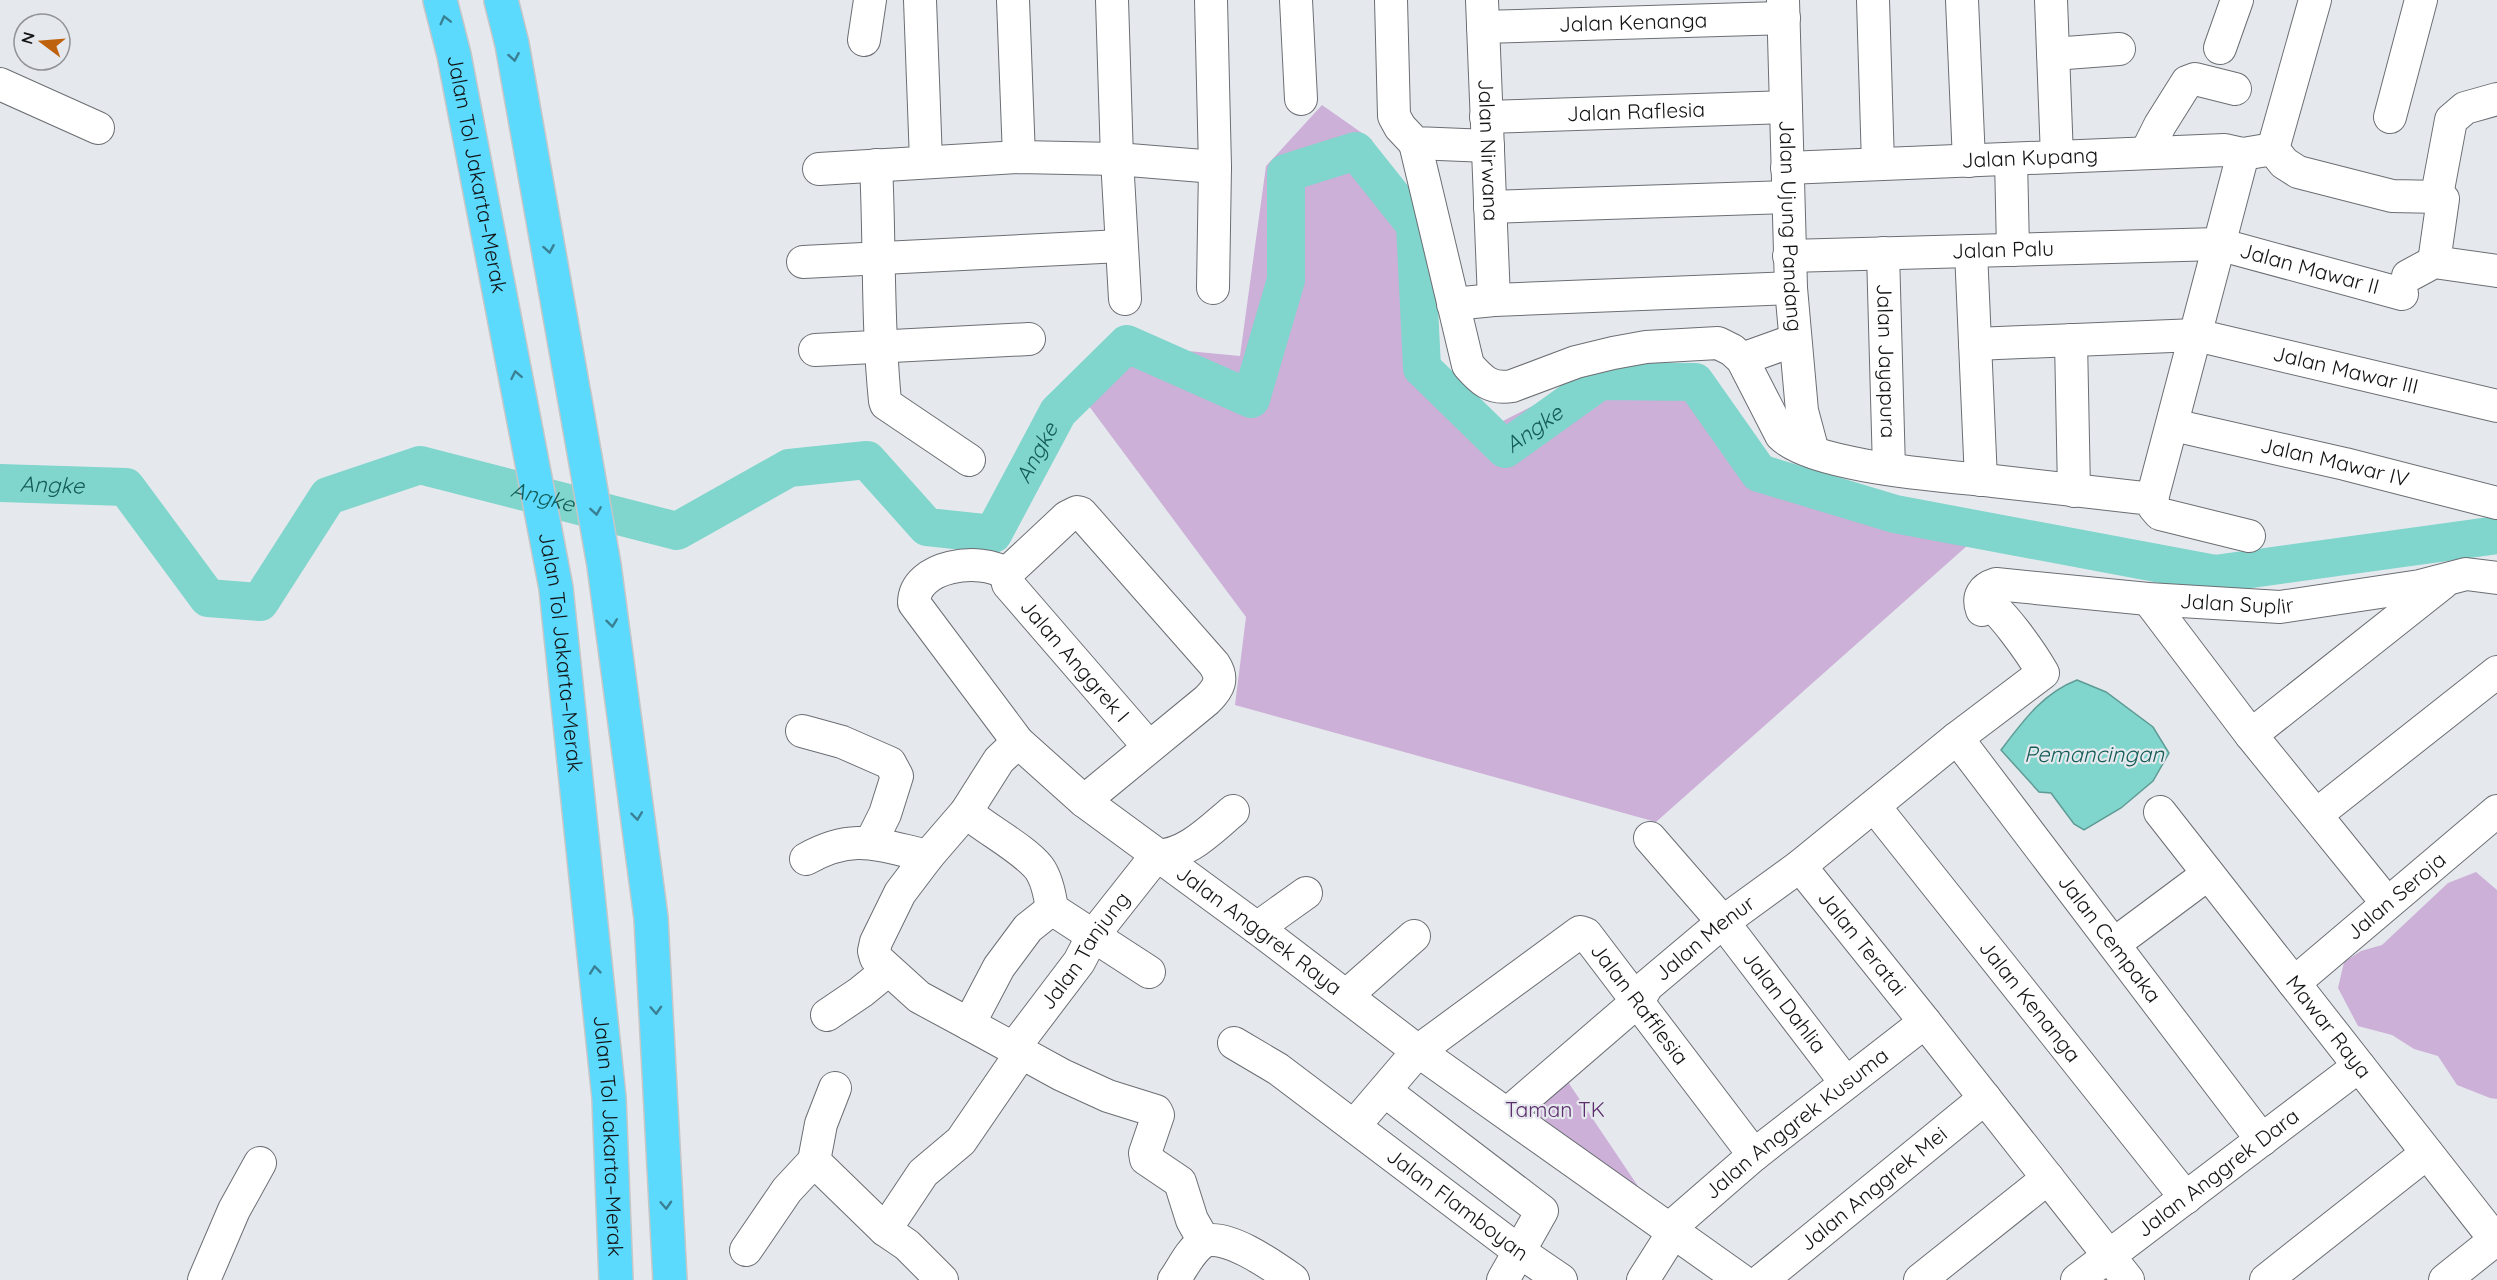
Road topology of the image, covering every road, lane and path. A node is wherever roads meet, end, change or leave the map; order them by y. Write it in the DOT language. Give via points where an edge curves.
graph roads {
  1 [pos="440,0"];
  2 [pos="501,0"];
  3 [pos="870,0"];
  4 [pos="920,0"];
  5 [pos="1013,0"];
  6 [pos="1112,0"];
  7 [pos="1211,0"];
  8 [pos="1296,0"];
  9 [pos="1390,0"];
  10 [pos="1873,0"];
  11 [pos="1962,0"];
  12 [pos="2051,0"];
  13 [pos="2237,0"];
  14 [pos="2315,0"];
  15 [pos="2421,0"];
  16 [pos="1783,9"];
  17 [pos="1482,13"];
  18 [pos="864,40"];
  19 [pos="2220,48"];
  20 [pos="2119,50"];
  21 [pos="2053,54"];
  22 [pos="2235,89"];
  23 [pos="2,90"];
  24 [pos="1300,99"];
  25 [pos="2497,99"];
  26 [pos="1786,107"];
  27 [pos="2390,117"];
  28 [pos="98,128"];
  29 [pos="1487,131"];
  30 [pos="1415,143"];
  31 [pos="2258,151"];
  32 [pos="2146,153"];
  33 [pos="1019,157"];
  34 [pos="2057,157"];
  35 [pos="1117,159"];
  36 [pos="2011,159"];
  37 [pos="926,161"];
  38 [pos="1969,161"];
  39 [pos="876,165"];
  40 [pos="1878,165"];
  41 [pos="1215,167"];
  42 [pos="819,169"];
  43 [pos="1788,183"];
  44 [pos="2438,195"];
  45 [pos="1490,207"];
  46 [pos="2218,244"];
  47 [pos="1121,246"];
  48 [pos="2013,250"];
  49 [pos="1971,251"];
  50 [pos="1883,253"];
  51 [pos="1789,256"];
  52 [pos="880,257"];
  53 [pos="803,262"];
  54 [pos="2497,271"];
  55 [pos="2415,277"];
  56 [pos="1213,288"];
  57 [pos="1791,288"];
  58 [pos="1125,299"];
  59 [pos="1494,300"];
  60 [pos="1453,304"];
  61 [pos="2196,335"];
  62 [pos="1029,339"];
  63 [pos="1795,340"];
  64 [pos="2071,340"];
  65 [pos="1975,344"];
  66 [pos="880,346"];
  67 [pos="815,350"];
  68 [pos="1743,359"];
  69 [pos="2497,405"];
  70 [pos="2173,425"];
  71 [pos="1813,452"];
  72 [pos="969,460"];
  73 [pos="1888,469"];
  74 [pos="1981,480"];
  75 [pos="2074,491"];
  76 [pos="2152,499"];
  77 [pos="2497,503"];
  78 [pos="2250,536"];
  79 [pos="1006,574"];
  80 [pos="2497,578"];
  81 [pos="2447,580"];
  82 [pos="2351,597"];
  83 [pos="2148,599"];
  84 [pos="2370,641"];
  85 [pos="2497,672"];
  86 [pos="802,731"];
  87 [pos="2251,735"];
  88 [pos="1957,738"];
  89 [pos="1018,742"];
  90 [pos="1149,747"];
  91 [pos="1084,801"];
  92 [pos="1874,806"];
  93 [pos="1233,811"];
  94 [pos="2497,811"];
  95 [pos="966,812"];
  96 [pos="2160,812"];
  97 [pos="2316,815"];
  98 [pos="1650,838"];
  99 [pos="871,842"];
  100 [pos="928,856"];
  101 [pos="1156,856"];
  102 [pos="806,859"];
  103 [pos="1800,866"];
  104 [pos="2208,874"];
  105 [pos="1306,893"];
  106 [pos="2387,903"];
  107 [pos="1052,909"];
  108 [pos="1723,922"];
  109 [pos="1257,927"];
  110 [pos="1092,936"];
  111 [pos="1414,936"];
  112 [pos="2114,944"];
  113 [pos="888,970"];
  114 [pos="1149,972"];
  115 [pos="2294,983"];
  116 [pos="1347,995"];
  117 [pos="1639,1000"];
  118 [pos="826,1015"];
  119 [pos="1925,1022"];
  120 [pos="969,1024"];
  121 [pos="1234,1042"];
  122 [pos="1013,1048"];
  123 [pos="1418,1051"];
  124 [pos="2359,1066"];
  125 [pos="1846,1083"];
  126 [pos="836,1088"];
  127 [pos="1385,1091"];
  128 [pos="1985,1098"];
  129 [pos="1508,1113"];
  130 [pos="1354,1126"];
  131 [pos="2262,1140"];
  132 [pos="2427,1153"];
  133 [pos="1754,1155"];
  134 [pos="814,1161"];
  135 [pos="260,1163"];
  136 [pos="2048,1178"];
  137 [pos="2186,1198"];
  138 [pos="1672,1229"];
  139 [pos="885,1230"];
  140 [pos="1204,1241"];
  141 [pos="2496,1241"];
  142 [pos="746,1250"];
  143 [pos="1520,1252"];
  144 [pos="2108,1256"];
  145 [pos="2272,1278"];
  146 [pos="204,1280"];
  147 [pos="616,1280"];
  148 [pos="670,1280"];
  149 [pos="942,1280"];
  150 [pos="1174,1280"];
  151 [pos="1293,1280"];
  152 [pos="1503,1280"];
  153 [pos="1561,1280"];
  154 [pos="1643,1280"];
  155 [pos="1741,1280"];
  156 [pos="1762,1280"];
  157 [pos="1920,1280"];
  158 [pos="2077,1280"];
  159 [pos="2128,1280"];
  160 [pos="2445,1280"];
  147 -- 1 [label="highway, Jalan Tol Jakarta–Merak, one-way" via="609,1098 556,588 454,55"];
  2 -- 148 [label="highway, one-way" via="587,458 651,918"];
  3 -- 18 [label="street"];
  4 -- 37 [label="street"];
  5 -- 33 [label="street"];
  6 -- 35 [label="street"];
  7 -- 41 [label="street"];
  8 -- 24 [label="street"];
  9 -- 30 [label="street" via="1394,116"];
  10 -- 40 [label="street"];
  11 -- 38 [label="street"];
  12 -- 21 [label="street"];
  13 -- 19 [label="street"];
  14 -- 31 [label="street"];
  15 -- 27 [label="street"];
  16 -- 17 [label="street, Jalan Kenanga"];
  16 -- 26 [label="street, Jalan Ujung Pandang"];
  17 -- 29 [label="street, Jalan Nirwana"];
  20 -- 21 [label="street"];
  21 -- 34 [label="street"];
  22 -- 32 [label="street" via="2195,79 2187,82"];
  23 -- 28 [label="street"];
  25 -- 44 [label="street" via="2465,108 2451,120"];
  26 -- 29 [label="street, Jalan Raflesia"];
  26 -- 43 [label="street, Jalan Ujung Pandang"];
  29 -- 30 [label="street, Jalan Raflesia"];
  29 -- 45 [label="street, Jalan Nirwana"];
  30 -- 60 [label="street"];
  31 -- 32 [label="street, Jalan Kupang"];
  31 -- 44 [label="street" via="2298,172 2392,196"];
  31 -- 46 [label="street"];
  32 -- 34 [label="street, Jalan Kupang"];
  33 -- 35 [label="street"];
  33 -- 37 [label="street"];
  34 -- 36 [label="street, Jalan Kupang"];
  35 -- 41 [label="street"];
  35 -- 47 [label="street"];
  36 -- 38 [label="street, Jalan Kupang"];
  36 -- 48 [label="street"];
  37 -- 39 [label="street"];
  38 -- 40 [label="street, Jalan Kupang"];
  39 -- 42 [label="street"];
  39 -- 52 [label="street"];
  40 -- 43 [label="street, Jalan Kupang"];
  41 -- 56 [label="street"];
  43 -- 45 [label="street, Jalan Kupang"];
  43 -- 51 [label="street, Jalan Ujung Pandang"];
  44 -- 55 [label="street" via="2443,199"];
  45 -- 59 [label="street, Jalan Nirwana"];
  46 -- 48 [label="street, Jalan Palu"];
  46 -- 55 [label="street, Jalan Mawar II"];
  46 -- 61 [label="street"];
  47 -- 52 [label="street"];
  47 -- 58 [label="street"];
  48 -- 49 [label="street, Jalan Palu"];
  49 -- 50 [label="street, Jalan Palu"];
  49 -- 65 [label="street"];
  50 -- 51 [label="street, Jalan Palu"];
  50 -- 73 [label="street, Jalan Jayapura"];
  51 -- 57 [label="street, Jalan Ujung Pandang"];
  52 -- 53 [label="street"];
  52 -- 66 [label="street"];
  54 -- 55 [label="street, Jalan Mawar II"];
  57 -- 59 [label="street"];
  57 -- 63 [label="street, Jalan Ujung Pandang"];
  59 -- 60 [label="street"];
  60 -- 68 [label="street" via="1468,365 1488,385 1502,388 1576,362 1646,347 1718,343"];
  61 -- 64 [label="street, Jalan Mawar III"];
  61 -- 69 [label="street, Jalan Mawar III"];
  61 -- 70 [label="street"];
  62 -- 66 [label="street"];
  63 -- 68 [label="street"];
  63 -- 71 [label="street, Jalan Ujung Pandang" via="1802,411"];
  64 -- 65 [label="street, Jalan Mawar III"];
  64 -- 75 [label="street"];
  65 -- 74 [label="street"];
  66 -- 67 [label="street"];
  66 -- 72 [label="street" via="886,405"];
  68 -- 71 [label="street" via="1781,435"];
  70 -- 76 [label="street"];
  70 -- 77 [label="street, Jalan Mawar IV"];
  71 -- 73 [label="street"];
  73 -- 74 [label="street"];
  74 -- 75 [label="street"];
  75 -- 76 [label="street"];
  76 -- 78 [label="street" via="2160,514"];
  79 -- 89 [label="street, Jalan Anggrek Raya" via="987,565 947,567 920,585 914,603"];
  79 -- 90 [label="street, Jalan Anggrek I" via="1008,584"];
  79 -- 90 [label="street" via="1067,517 1081,513 1214,664 1221,680 1214,693"];
  80 -- 81 [label="street, Jalan Suplir" via="2466,574"];
  81 -- 82 [label="street, Jalan Suplir"];
  81 -- 84 [label="street"];
  82 -- 83 [label="street, Jalan Suplir" via="2280,607"];
  82 -- 84 [label="street"];
  83 -- 87 [label="street"];
  83 -- 88 [label="street, Jalan Suplir" via="1996,584 1985,587 1982,611 2039,677"];
  84 -- 87 [label="street"];
  85 -- 97 [label="street"];
  86 -- 99 [label="street" via="891,763 897,776"];
  87 -- 97 [label="street"];
  88 -- 92 [label="street"];
  88 -- 112 [label="street, Jalan Cempaka"];
  89 -- 91 [label="street, Jalan Anggrek Raya"];
  89 -- 95 [label="street" via="999,760"];
  90 -- 91 [label="street"];
  91 -- 101 [label="street, Jalan Anggrek Raya"];
  92 -- 103 [label="street"];
  92 -- 137 [label="street, Jalan Kenanga"];
  93 -- 101 [label="street" via="1179,852"];
  94 -- 106 [label="street, Jalan Seroja"];
  95 -- 100 [label="street"];
  95 -- 107 [label="street" via="1039,868"];
  96 -- 104 [label="street, Mawar Raya"];
  97 -- 106 [label="street"];
  98 -- 108 [label="street, Jalan Dahlia"];
  99 -- 100 [label="street"];
  99 -- 102 [label="street" via="828,847"];
  100 -- 113 [label="street" via="900,893 876,942 876,958"];
  101 -- 109 [label="street, Jalan Anggrek Raya"];
  101 -- 110 [label="street, Jalan Tanjung"];
  103 -- 108 [label="street, Jalan Menur"];
  103 -- 119 [label="street, Jalan Teratai"];
  104 -- 112 [label="street"];
  104 -- 115 [label="street, Mawar Raya"];
  105 -- 109 [label="street"];
  106 -- 115 [label="street, Jalan Seroja"];
  107 -- 110 [label="street"];
  107 -- 120 [label="street" via="1028,928 999,967"];
  108 -- 117 [label="street, Jalan Menur" via="1647,986"];
  108 -- 125 [label="street, Jalan Dahlia"];
  109 -- 116 [label="street, Jalan Anggrek Raya"];
  110 -- 114 [label="street"];
  110 -- 122 [label="street, Jalan Tanjung" via="1079,962"];
  111 -- 116 [label="street"];
  112 -- 131 [label="street, Jalan Cempaka"];
  113 -- 118 [label="street"];
  113 -- 120 [label="street" via="919,997"];
  115 -- 124 [label="street, Mawar Raya"];
  116 -- 123 [label="street, Jalan Anggrek Raya"];
  117 -- 123 [label="street, Jalan Rafflesia" via="1586,934 1578,932"];
  117 -- 129 [label="street, Jalan Menur"];
  117 -- 133 [label="street, Jalan Rafflesia"];
  119 -- 125 [label="street, Jalan Anggrek Kusuma"];
  119 -- 128 [label="street, Jalan Teratai"];
  120 -- 122 [label="street"];
  121 -- 130 [label="street, Jalan Flamboyan" via="1278,1069"];
  122 -- 139 [label="street" via="1016,1062 961,1141 923,1173"];
  122 -- 140 [label="street" via="1108,1096 1156,1111 1146,1159 1180,1182 1192,1220"];
  123 -- 127 [label="street"];
  123 -- 129 [label="street, Jalan Anggrek Raya"];
  124 -- 131 [label="street, Jalan Anggrek Dara"];
  124 -- 132 [label="street, Mawar Raya"];
  125 -- 133 [label="street, Jalan Anggrek Kusuma"];
  126 -- 134 [label="street" via="823,1116"];
  127 -- 130 [label="street"];
  127 -- 143 [label="street" via="1542,1211"];
  128 -- 136 [label="street, Jalan Teratai"];
  128 -- 156 [label="street, Jalan Anggrek Mei"];
  129 -- 138 [label="street, Jalan Anggrek Raya"];
  130 -- 143 [label="street, Jalan Flamboyan"];
  131 -- 137 [label="street, Jalan Anggrek Dara"];
  132 -- 141 [label="street, Mawar Raya"];
  132 -- 145 [label="street"];
  133 -- 138 [label="street, Jalan Anggrek Kusuma"];
  134 -- 139 [label="street"];
  134 -- 142 [label="street" via="787,1190"];
  135 -- 146 [label="street" via="234,1210"];
  136 -- 144 [label="street, Jalan Teratai"];
  136 -- 157 [label="street"];
  137 -- 144 [label="street, Jalan Anggrek Dara"];
  138 -- 154 [label="street, Jalan Anggrek Kusuma"];
  138 -- 155 [label="street, Jalan Anggrek Raya"];
  139 -- 149 [label="street" via="907,1245"];
  140 -- 150 [label="street"];
  140 -- 151 [label="street" via="1218,1241 1244,1250"];
  141 -- 160 [label="street"];
  143 -- 152 [label="street"];
  143 -- 153 [label="street, Jalan Flamboyan"];
  144 -- 158 [label="street, Jalan Anggrek Dara"];
  144 -- 159 [label="street, Jalan Teratai"];
}
